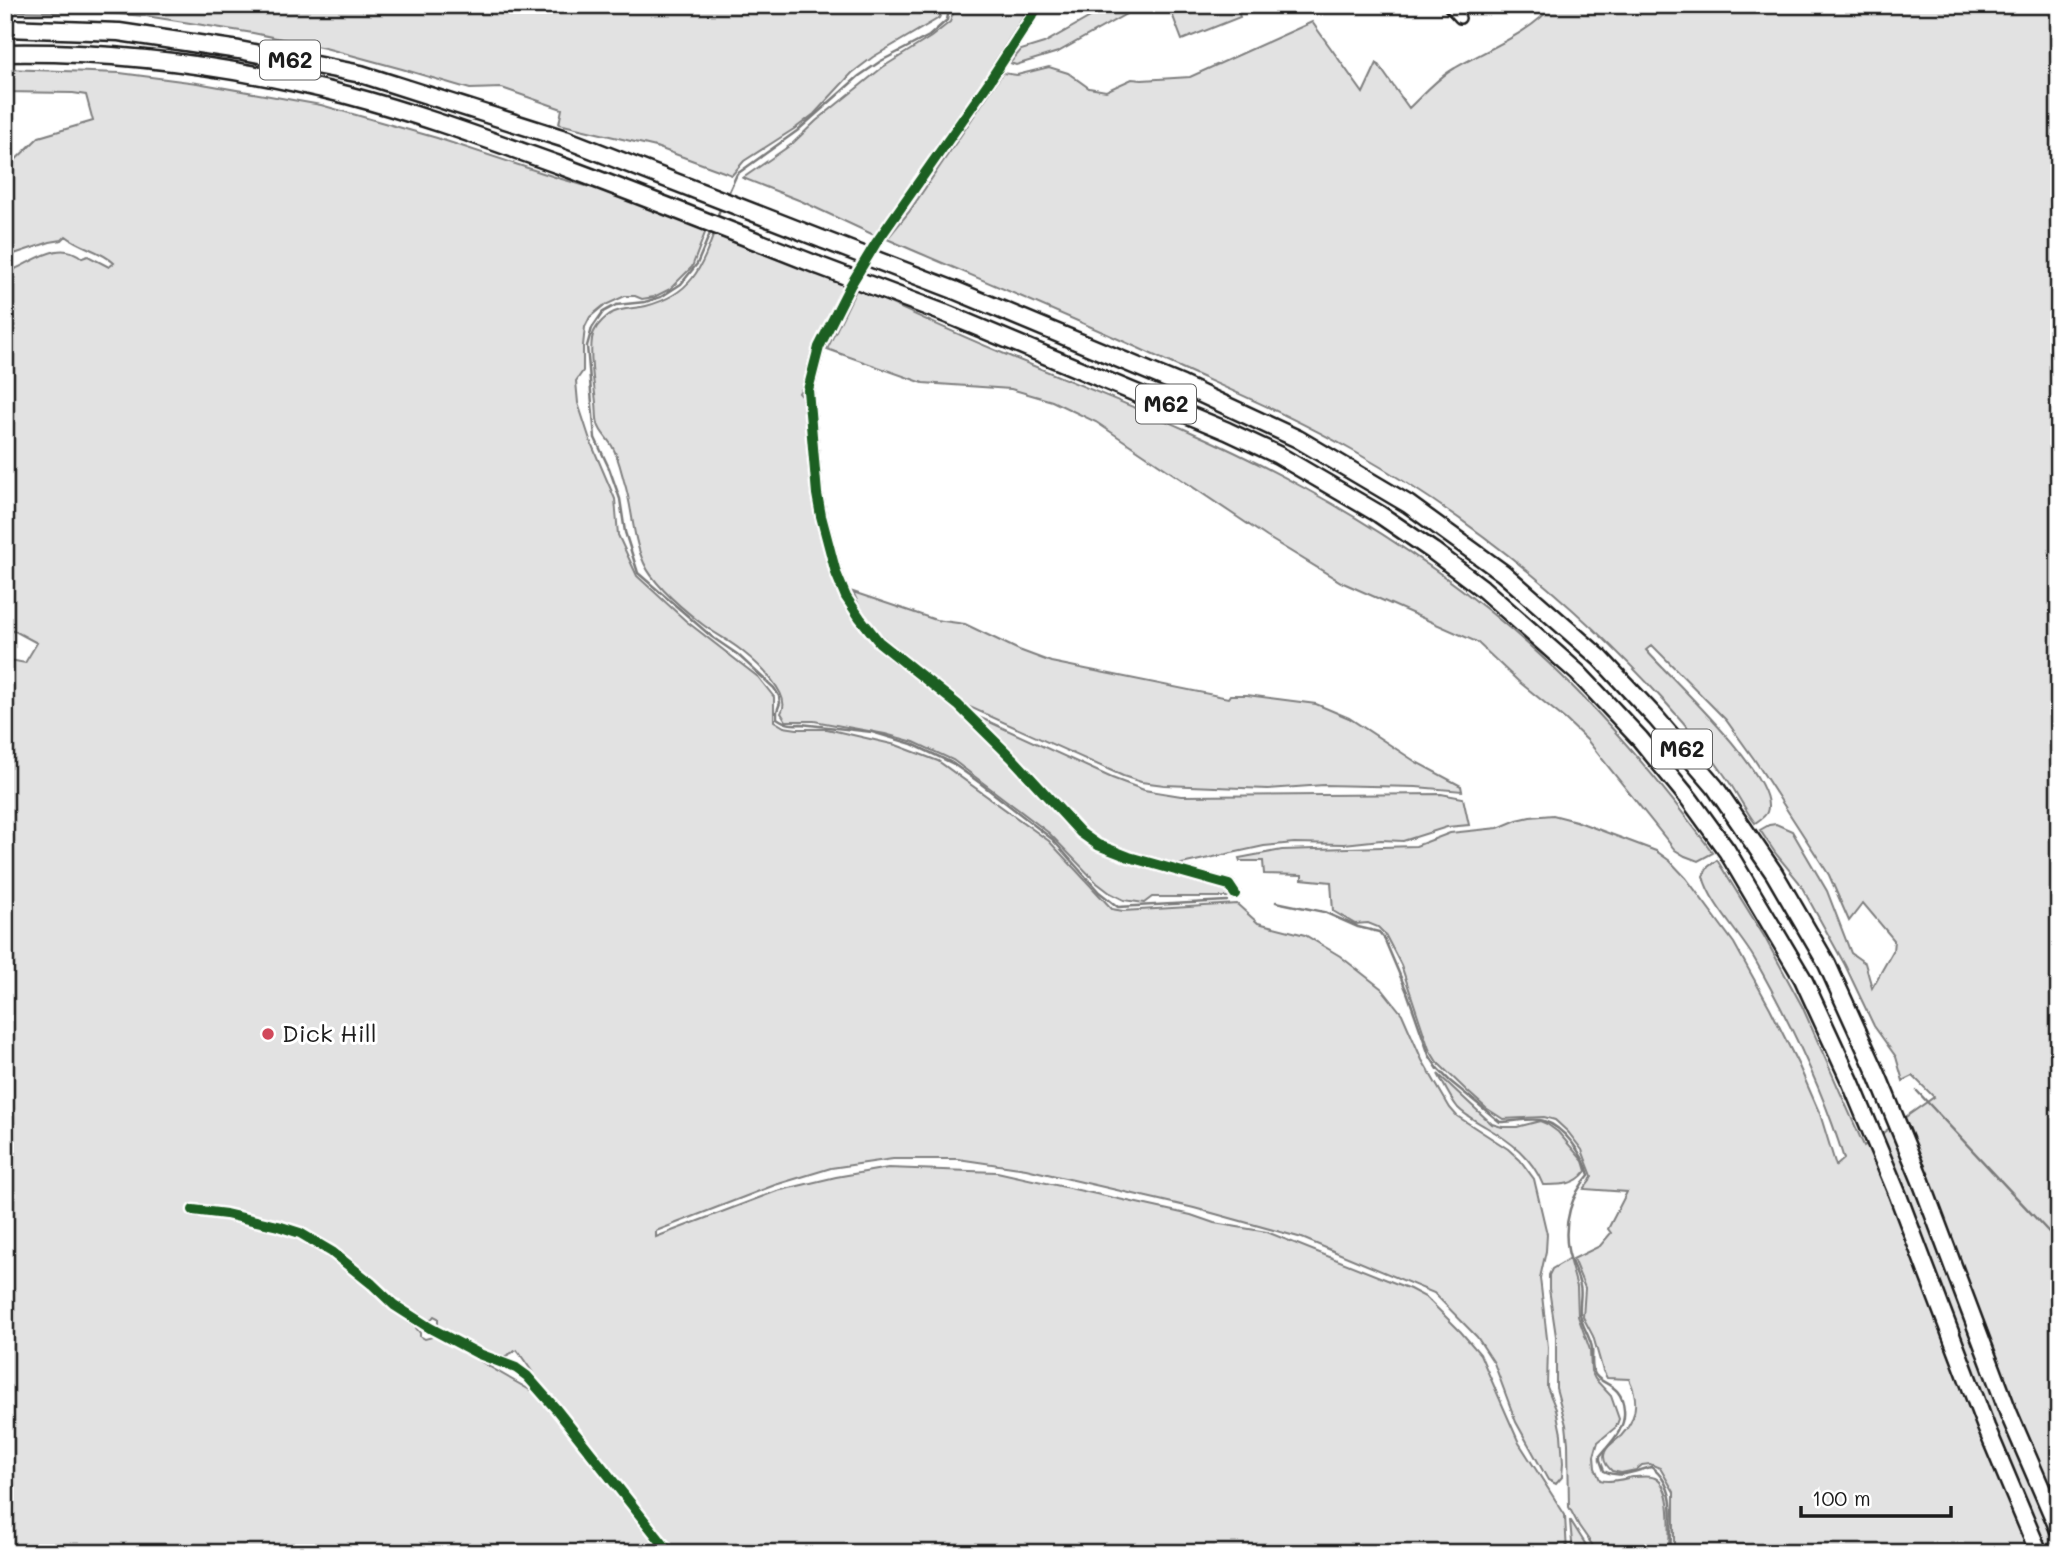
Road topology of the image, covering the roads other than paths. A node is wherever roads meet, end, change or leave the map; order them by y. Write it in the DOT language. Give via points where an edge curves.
graph roads {
  1 [pos="1039,5"];
  2 [pos="1448,5"];
  3 [pos="1460,18"];
  4 [pos="5,28"];
  5 [pos="5,53"];
  6 [pos="1235,894"];
  7 [pos="2059,1530"];
  8 [pos="2039,1553"];
  1 -- 6 [label="street" via="876,243 819,347 808,390 821,516 846,597 879,642 958,705 1081,833 1129,857 1229,886"];
  2 -- 3 [label="street"];
  4 -- 7 [label="highway, M62, bridge" via="119,32 361,74 565,139 1182,384 1297,439 1408,504 1503,573 1600,658 1715,787 1774,873 1827,964 1877,1072"];
  5 -- 8 [label="highway, M62, bridge" via="118,56 238,72 348,95 455,127 944,313 1227,431 1278,455 1433,551 1577,673 1640,739 1727,851 1803,979 1852,1083"];
}
